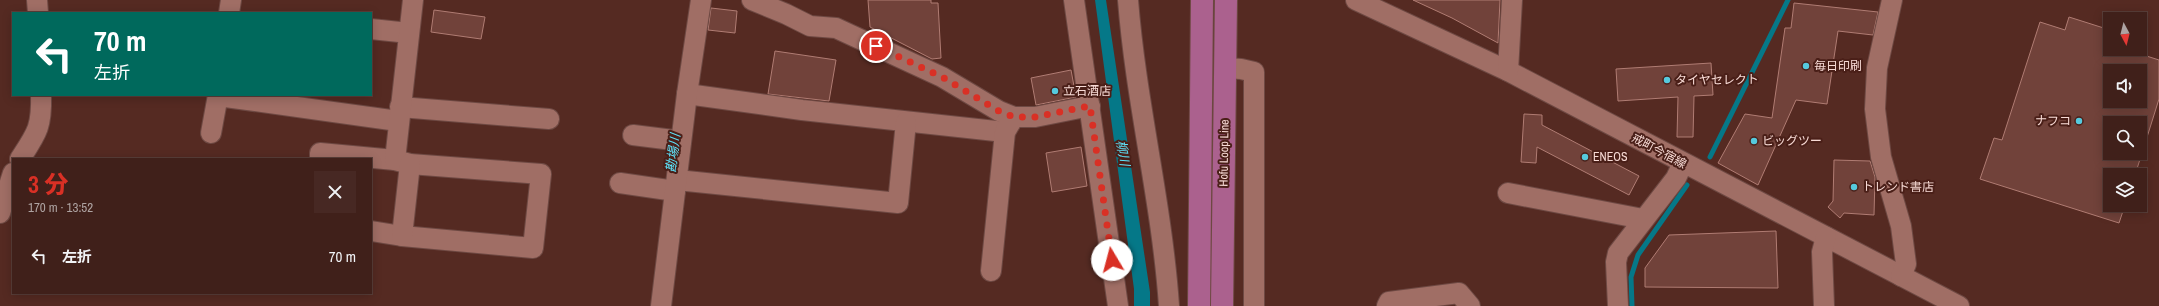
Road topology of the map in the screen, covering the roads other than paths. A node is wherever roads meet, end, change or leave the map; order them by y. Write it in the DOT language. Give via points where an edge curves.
graph roads {
  1 [pos="37,0"];
  2 [pos="231,0"];
  3 [pos="414,0"];
  4 [pos="701,0"];
  5 [pos="752,0"];
  6 [pos="1074,0"];
  7 [pos="1128,0"];
  8 [pos="1202,0"];
  9 [pos="1226,0"];
  10 [pos="1356,0"];
  11 [pos="1512,0"];
  12 [pos="1892,0"];
  13 [pos="38,12"];
  14 [pos="229,12"];
  15 [pos="372,29"];
  16 [pos="409,33"];
  17 [pos="1226,68"];
  18 [pos="1508,71"];
  19 [pos="687,94"];
  20 [pos="41,96"];
  21 [pos="218,96"];
  22 [pos="228,96"];
  23 [pos="1090,106"];
  24 [pos="399,114"];
  25 [pos="549,119"];
  26 [pos="906,122"];
  27 [pos="1010,124"];
  28 [pos="211,133"];
  29 [pos="634,135"];
  30 [pos="681,141"];
  31 [pos="21,158"];
  32 [pos="320,158"];
  33 [pos="366,158"];
  34 [pos="372,159"];
  35 [pos="402,162"];
  36 [pos="1683,164"];
  37 [pos="12,176"];
  38 [pos="620,183"];
  39 [pos="676,185"];
  40 [pos="1508,193"];
  41 [pos="0,213"];
  42 [pos="1643,219"];
  43 [pos="372,231"];
  44 [pos="402,236"];
  45 [pos="1826,237"];
  46 [pos="991,271"];
  47 [pos="1901,276"];
  48 [pos="1928,299"];
  49 [pos="661,306"];
  50 [pos="1118,306"];
  51 [pos="1169,306"];
  52 [pos="1199,306"];
  53 [pos="1222,306"];
  54 [pos="1254,306"];
  55 [pos="1387,306"];
  56 [pos="1470,306"];
  57 [pos="1618,306"];
  58 [pos="1824,306"];
  59 [pos="1959,306"];
  1 -- 13 [label="street"];
  2 -- 14 [label="street"];
  3 -- 16 [label="street"];
  4 -- 19 [label="street"];
  5 -- 27 [label="street" via="810,26 836,28 942,77 999,111"];
  6 -- 23 [label="street"];
  7 -- 51 [label="street" via="1132,51 1166,264"];
  8 -- 52 [label="main road, Hofu Loop Line"];
  9 -- 17 [label="main road, Hofu Loop Line"];
  10 -- 18 [label="street, 戒町今宿線"];
  11 -- 18 [label="street"];
  12 -- 47 [label="street" via="1877,68 1875,109 1881,157 1901,226 1906,264"];
  15 -- 16 [label="street"];
  16 -- 24 [label="street"];
  17 -- 53 [label="main road, Hofu Loop Line"];
  17 -- 54 [label="street" via="1254,72"];
  18 -- 36 [label="street, 戒町今宿線"];
  19 -- 26 [label="street"];
  19 -- 30 [label="street"];
  20 -- 31 [label="street" via="42,116 38,130"];
  21 -- 28 [label="street"];
  22 -- 24 [label="street"];
  23 -- 27 [label="street"];
  23 -- 50 [label="street"];
  24 -- 25 [label="street"];
  24 -- 35 [label="street"];
  26 -- 27 [label="street"];
  26 -- 39 [label="street" via="898,202"];
  27 -- 46 [label="street"];
  29 -- 30 [label="street"];
  30 -- 39 [label="street"];
  32 -- 33 [label="street" via="320,153"];
  34 -- 35 [label="street"];
  35 -- 44 [label="street"];
  35 -- 44 [label="street" via="541,174 533,248"];
  36 -- 42 [label="street" via="1676,178"];
  36 -- 45 [label="street, 戒町今宿線"];
  37 -- 41 [label="street"];
  38 -- 39 [label="street"];
  39 -- 49 [label="street"];
  40 -- 42 [label="street"];
  42 -- 57 [label="street" via="1618,253"];
  43 -- 44 [label="street"];
  45 -- 47 [label="street, 戒町今宿線"];
  45 -- 58 [label="street" via="1822,252"];
  47 -- 48 [label="street, 戒町今宿線"];
  48 -- 59 [label="street, 戒町今宿線"];
  55 -- 56 [label="street" via="1389,302 1459,294"];
}
